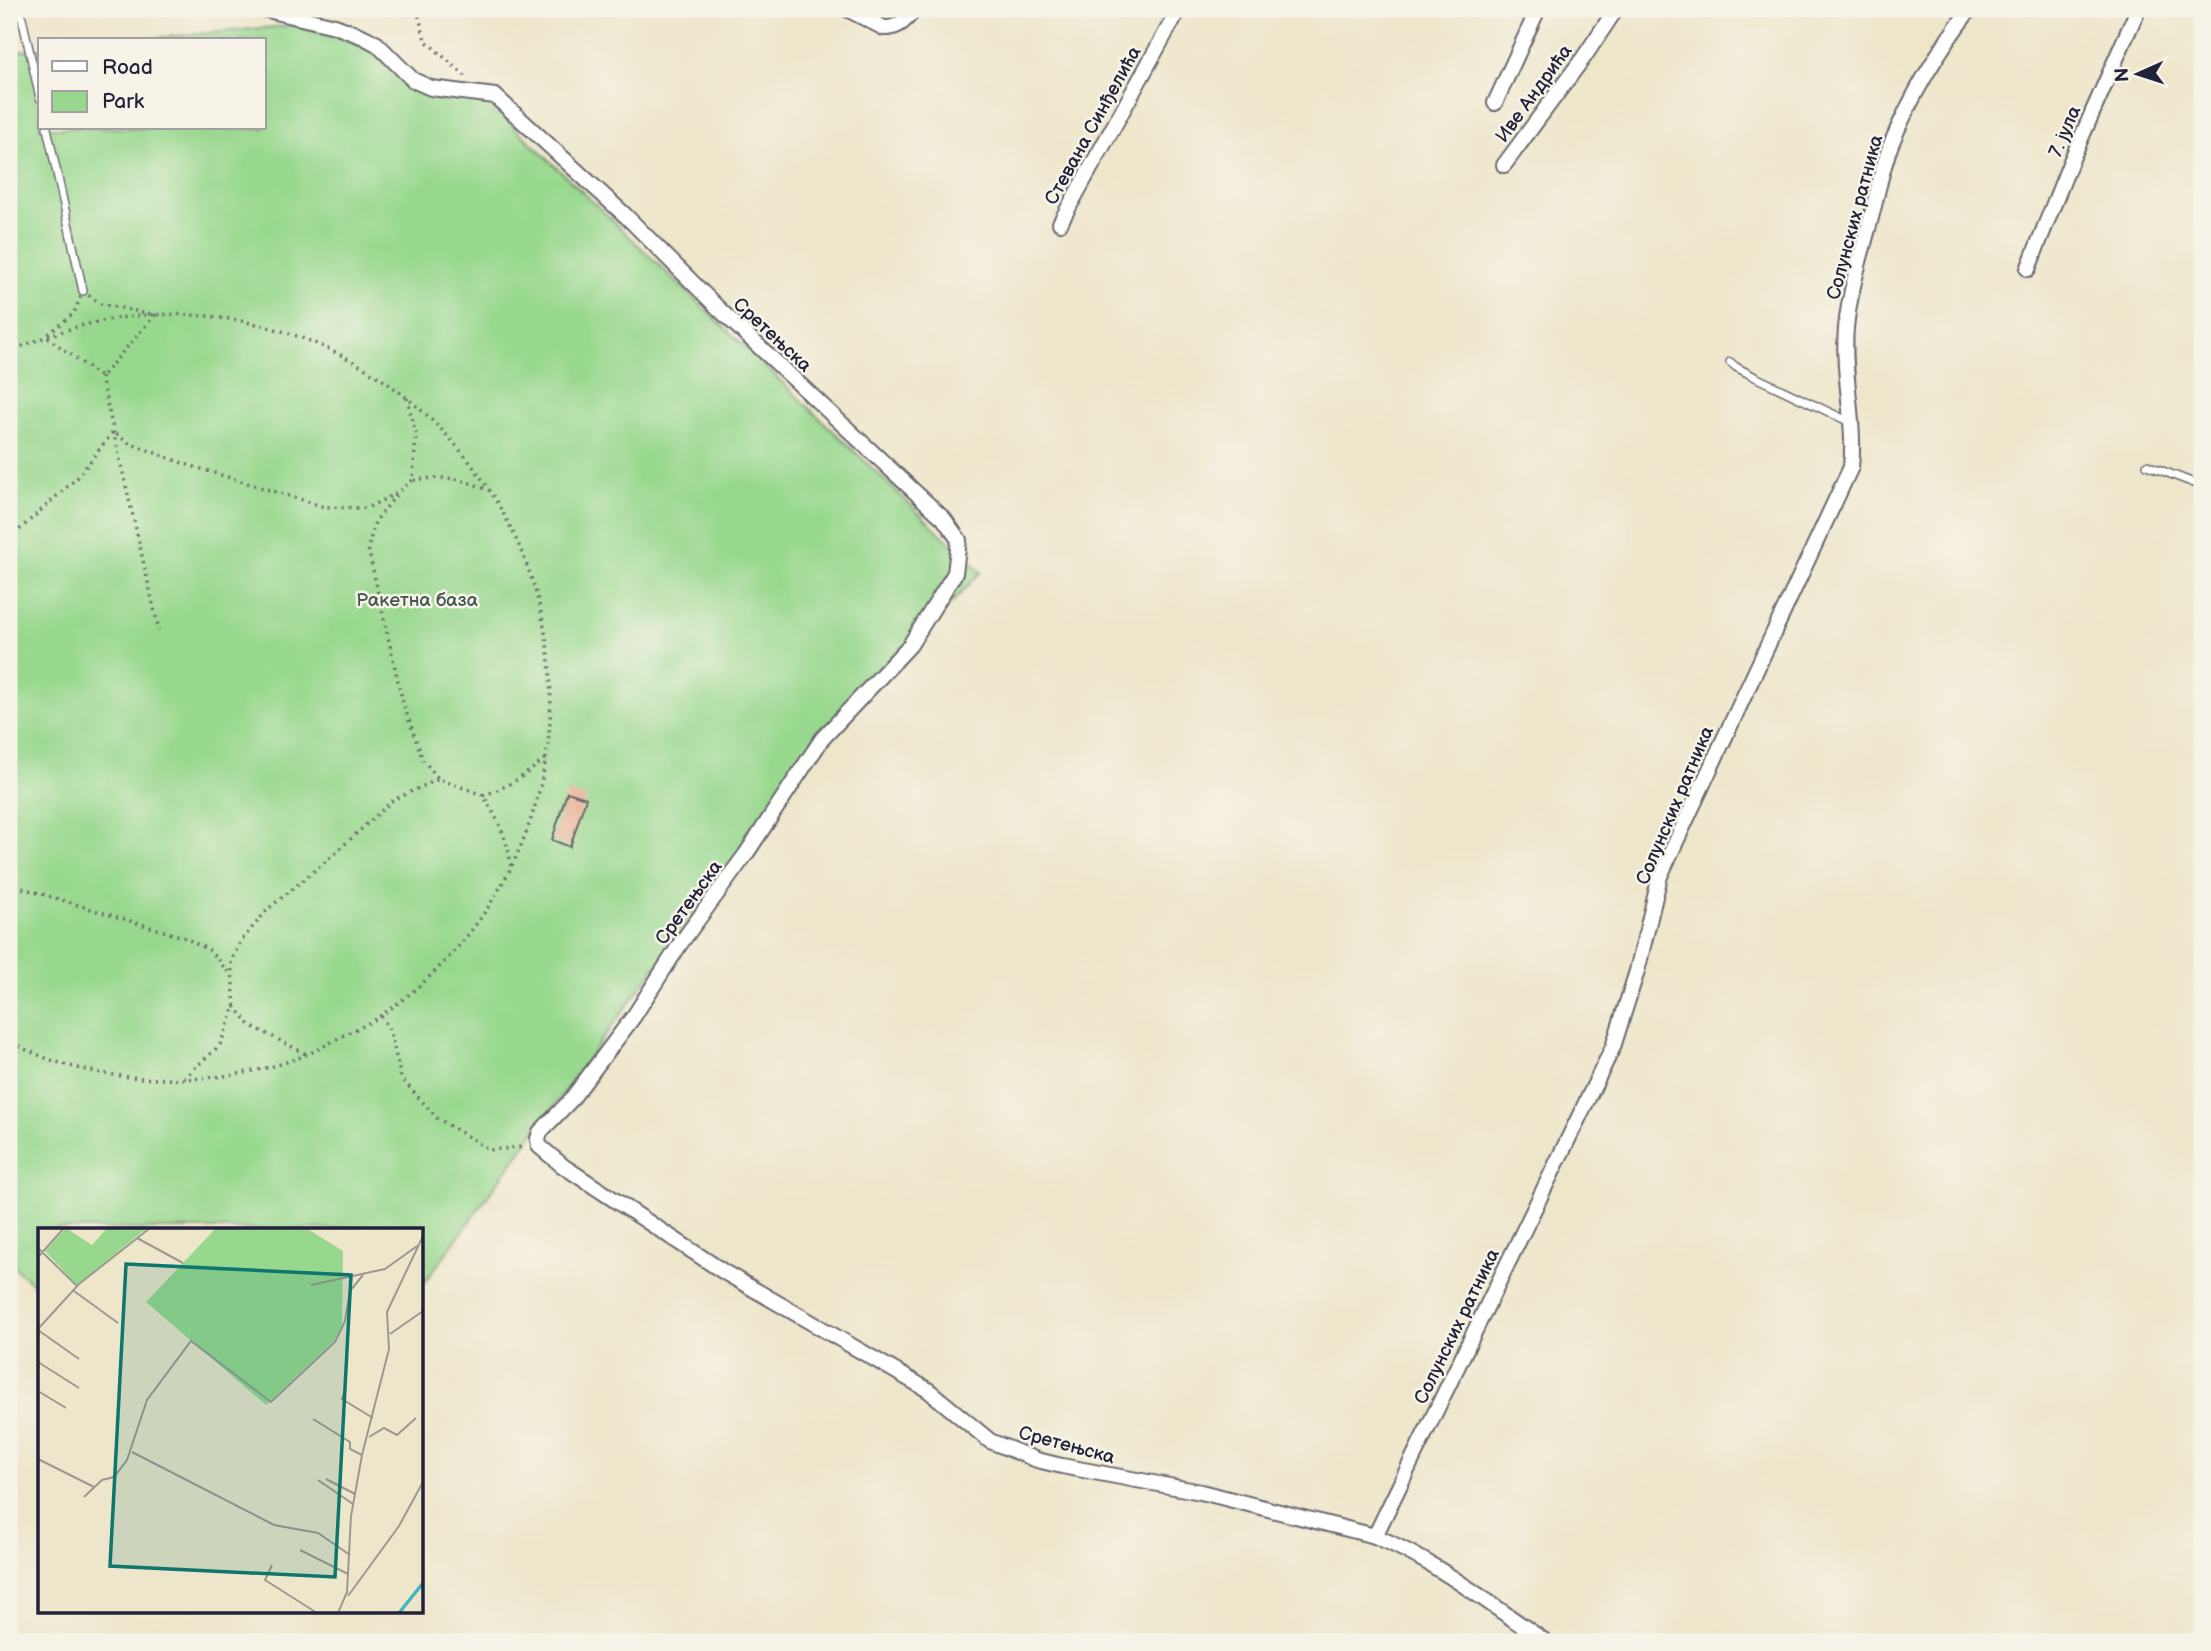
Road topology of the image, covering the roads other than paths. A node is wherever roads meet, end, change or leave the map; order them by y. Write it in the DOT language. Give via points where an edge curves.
graph roads {
  1 [pos="20,9"];
  2 [pos="263,9"];
  3 [pos="847,9"];
  4 [pos="915,9"];
  5 [pos="1179,9"];
  6 [pos="1538,9"];
  7 [pos="1616,9"];
  8 [pos="1970,9"];
  9 [pos="2138,9"];
  10 [pos="38,89"];
  11 [pos="1495,103"];
  12 [pos="47,130"];
  13 [pos="1504,165"];
  14 [pos="1060,223"];
  15 [pos="2028,269"];
  16 [pos="83,291"];
  17 [pos="1730,362"];
  18 [pos="1850,422"];
  19 [pos="2147,465"];
  20 [pos="2202,485"];
  21 [pos="1375,1536"];
  22 [pos="1546,1642"];
  1 -- 10 [label="lane"];
  2 -- 21 [label="street, Сретењска" via="364,37 413,80 431,88 495,96 944,519 958,540 955,573 910,645 822,738 634,1016 570,1101 540,1132 539,1146 724,1272 928,1390 990,1441 1037,1460 1201,1492"];
  3 -- 4 [label="street" via="884,28 906,20"];
  5 -- 14 [label="street, Стевана Синђелића"];
  6 -- 11 [label="street"];
  7 -- 13 [label="street, Иве Андрића"];
  8 -- 18 [label="street, Солунских ратника" via="1919,86 1891,144 1848,315 1845,371"];
  9 -- 15 [label="street, 7. јула"];
  12 -- 16 [label="lane"];
  17 -- 18 [label="lane"];
  18 -- 21 [label="street, Солунских ратника" via="1851,467 1660,876 1613,1047"];
  19 -- 20 [label="lane"];
  21 -- 22 [label="street" via="1432,1565"];
}
